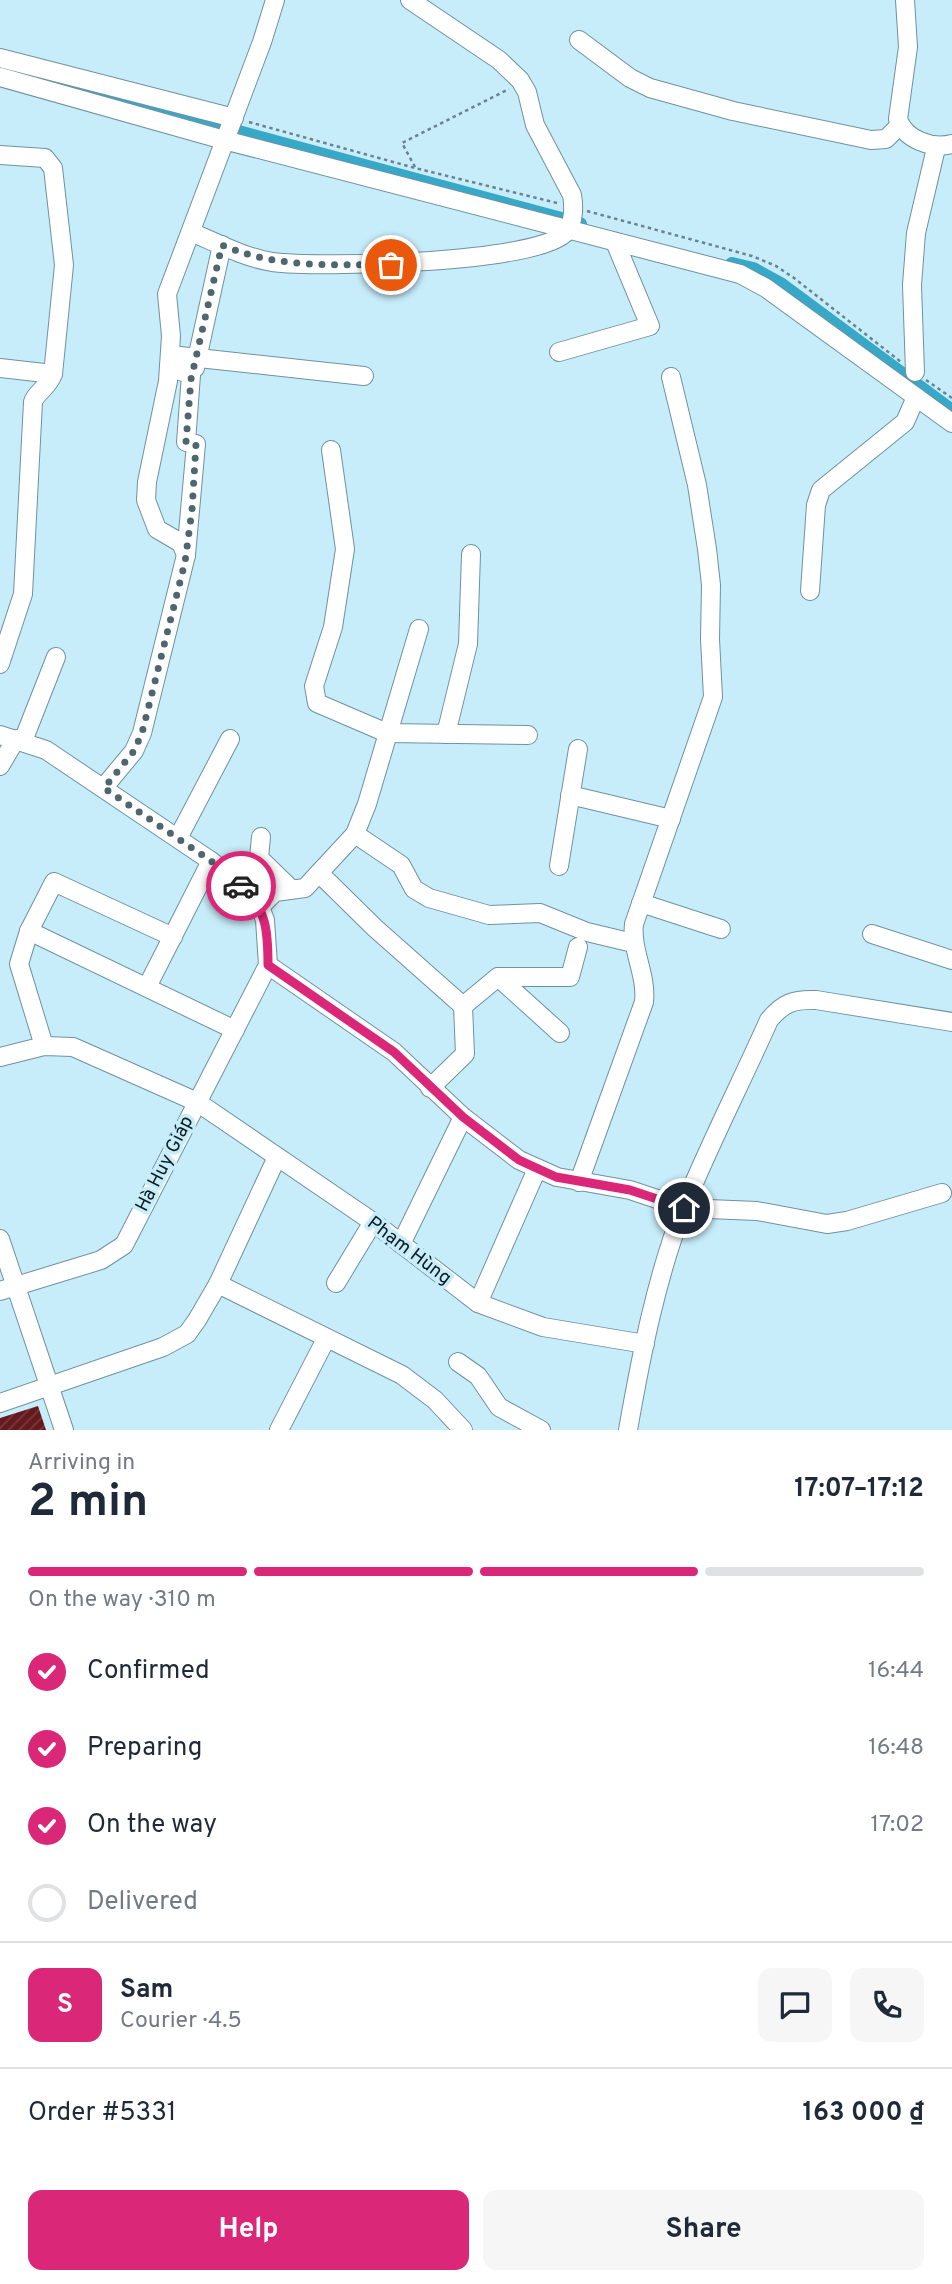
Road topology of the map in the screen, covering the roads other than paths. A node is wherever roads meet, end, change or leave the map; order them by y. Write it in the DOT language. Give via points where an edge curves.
graph roads {
  1 [pos="275,0"];
  2 [pos="410,0"];
  3 [pos="905,0"];
  4 [pos="579,40"];
  5 [pos="0,58"];
  6 [pos="0,77"];
  7 [pos="900,125"];
  8 [pos="228,130"];
  9 [pos="944,146"];
  10 [pos="0,155"];
  11 [pos="568,230"];
  12 [pos="191,232"];
  13 [pos="615,242"];
  14 [pos="222,245"];
  15 [pos="559,352"];
  16 [pos="198,358"];
  17 [pos="170,361"];
  18 [pos="0,368"];
  19 [pos="915,372"];
  20 [pos="53,374"];
  21 [pos="364,376"];
  22 [pos="671,377"];
  23 [pos="191,379"];
  24 [pos="916,397"];
  25 [pos="952,423"];
  26 [pos="331,450"];
  27 [pos="471,554"];
  28 [pos="186,555"];
  29 [pos="810,591"];
  30 [pos="419,629"];
  31 [pos="57,657"];
  32 [pos="0,664"];
  33 [pos="387,733"];
  34 [pos="446,734"];
  35 [pos="528,735"];
  36 [pos="13,738"];
  37 [pos="230,739"];
  38 [pos="578,749"];
  39 [pos="0,766"];
  40 [pos="104,788"];
  41 [pos="570,795"];
  42 [pos="671,819"];
  43 [pos="355,834"];
  44 [pos="261,837"];
  45 [pos="178,838"];
  46 [pos="211,861"];
  47 [pos="559,866"];
  48 [pos="319,873"];
  49 [pos="291,889"];
  50 [pos="641,903"];
  51 [pos="260,907"];
  52 [pos="721,929"];
  53 [pos="29,931"];
  54 [pos="872,934"];
  55 [pos="173,937"];
  56 [pos="633,943"];
  57 [pos="578,947"];
  58 [pos="952,960"];
  59 [pos="268,965"];
  60 [pos="498,977"];
  61 [pos="148,985"];
  62 [pos="463,1006"];
  63 [pos="952,1023"];
  64 [pos="235,1030"];
  65 [pos="560,1033"];
  66 [pos="44,1045"];
  67 [pos="0,1057"];
  68 [pos="430,1088"];
  69 [pos="197,1102"];
  70 [pos="463,1117"];
  71 [pos="277,1157"];
  72 [pos="537,1169"];
  73 [pos="579,1182"];
  74 [pos="943,1193"];
  75 [pos="684,1208"];
  76 [pos="373,1222"];
  77 [pos="0,1239"];
  78 [pos="401,1244"];
  79 [pos="336,1283"];
  80 [pos="218,1284"];
  81 [pos="7,1288"];
  82 [pos="478,1303"];
  83 [pos="326,1339"];
  84 [pos="645,1344"];
  85 [pos="458,1362"];
  86 [pos="50,1388"];
  87 [pos="0,1403"];
  88 [pos="630,1423"];
  89 [pos="287,1427"];
  90 [pos="64,1430"];
  91 [pos="463,1430"];
  92 [pos="541,1430"];
  93 [pos="615,1430"];
  1 -- 8 [label="street"];
  2 -- 11 [label="street" via="520,79 546,150 566,179 574,208"];
  3 -- 7 [label="street" via="908,47"];
  4 -- 7 [label="street" via="650,89 733,111 879,141"];
  5 -- 8 [label="street"];
  6 -- 8 [label="street"];
  7 -- 9 [label="street" via="911,136"];
  8 -- 11 [label="street"];
  8 -- 12 [label="street"];
  9 -- 19 [label="street" via="916,233 912,285"];
  10 -- 20 [label="street" via="45,158 52,168 64,265"];
  11 -- 13 [label="street"];
  11 -- 14 [label="street" via="554,241 483,257 391,265 281,263"];
  12 -- 14 [label="street"];
  12 -- 17 [label="street" via="167,294"];
  13 -- 15 [label="street" via="650,326"];
  13 -- 24 [label="street" via="752,280"];
  14 -- 16 [label="street"];
  16 -- 17 [label="street"];
  16 -- 21 [label="street"];
  16 -- 23 [label="street"];
  17 -- 23 [label="street" via="191,374"];
  17 -- 28 [label="street" via="146,500 157,529 181,543"];
  18 -- 20 [label="street"];
  20 -- 32 [label="street" via="49,386 34,398 23,594"];
  22 -- 42 [label="street" via="695,473 707,549 714,683 710,710"];
  23 -- 28 [label="street" via="186,442 196,444"];
  24 -- 25 [label="street"];
  24 -- 29 [label="street" via="905,422 821,490"];
  26 -- 33 [label="street" via="345,549 333,627 314,699"];
  27 -- 34 [label="street" via="468,645"];
  28 -- 40 [label="street" via="142,733 134,751"];
  30 -- 33 [label="street"];
  31 -- 36 [label="street"];
  33 -- 34 [label="street"];
  33 -- 43 [label="street"];
  34 -- 35 [label="street"];
  36 -- 39 [label="street"];
  36 -- 40 [label="street" via="46,750"];
  37 -- 45 [label="street"];
  38 -- 41 [label="street"];
  40 -- 45 [label="street"];
  41 -- 42 [label="street"];
  41 -- 47 [label="street"];
  42 -- 50 [label="street"];
  43 -- 48 [label="street"];
  43 -- 56 [label="street" via="401,865 414,889 429,898 489,915 551,916 587,932"];
  44 -- 49 [label="street" via="259,858"];
  45 -- 46 [label="street"];
  46 -- 51 [label="street"];
  46 -- 55 [label="street"];
  48 -- 49 [label="street" via="305,888"];
  48 -- 62 [label="street"];
  49 -- 51 [label="street" via="275,891"];
  50 -- 52 [label="street"];
  50 -- 56 [label="street"];
  51 -- 59 [label="street" via="267,929"];
  53 -- 55 [label="street" via="54,882"];
  53 -- 61 [label="street"];
  53 -- 66 [label="street" via="19,964"];
  54 -- 58 [label="street"];
  55 -- 61 [label="street"];
  56 -- 73 [label="street" via="644,978 644,1002"];
  57 -- 60 [label="street" via="569,977"];
  59 -- 64 [label="street, Hà Huy Giáp"];
  59 -- 68 [label="street" via="394,1052"];
  60 -- 62 [label="street"];
  60 -- 65 [label="street"];
  61 -- 64 [label="street"];
  62 -- 68 [label="street" via="465,1054"];
  63 -- 75 [label="street" via="816,1000 787,1003 769,1020"];
  64 -- 69 [label="street, Hà Huy Giáp"];
  66 -- 67 [label="street"];
  66 -- 69 [label="street, Phạm Hùng" via="73,1047"];
  68 -- 70 [label="street"];
  69 -- 71 [label="street, Phạm Hùng"];
  69 -- 81 [label="street, Hà Huy Giáp" via="124,1245 101,1260"];
  70 -- 72 [label="street"];
  70 -- 78 [label="street"];
  71 -- 76 [label="street, Phạm Hùng"];
  71 -- 80 [label="street"];
  72 -- 73 [label="street"];
  72 -- 82 [label="street"];
  73 -- 75 [label="street" via="630,1190"];
  74 -- 75 [label="street" via="836,1224 757,1211"];
  75 -- 84 [label="street"];
  76 -- 78 [label="street, Phạm Hùng"];
  76 -- 79 [label="street"];
  77 -- 81 [label="street"];
  78 -- 82 [label="street, Phạm Hùng"];
  80 -- 83 [label="street"];
  80 -- 86 [label="street" via="187,1334"];
  81 -- 86 [label="street"];
  82 -- 84 [label="street, Phạm Hùng" via="543,1327"];
  83 -- 89 [label="street"];
  83 -- 91 [label="street" via="419,1385"];
  84 -- 88 [label="street"];
  85 -- 92 [label="street" via="478,1376 499,1407"];
  86 -- 87 [label="street"];
  86 -- 90 [label="street"];
  88 -- 93 [label="street"];
}
